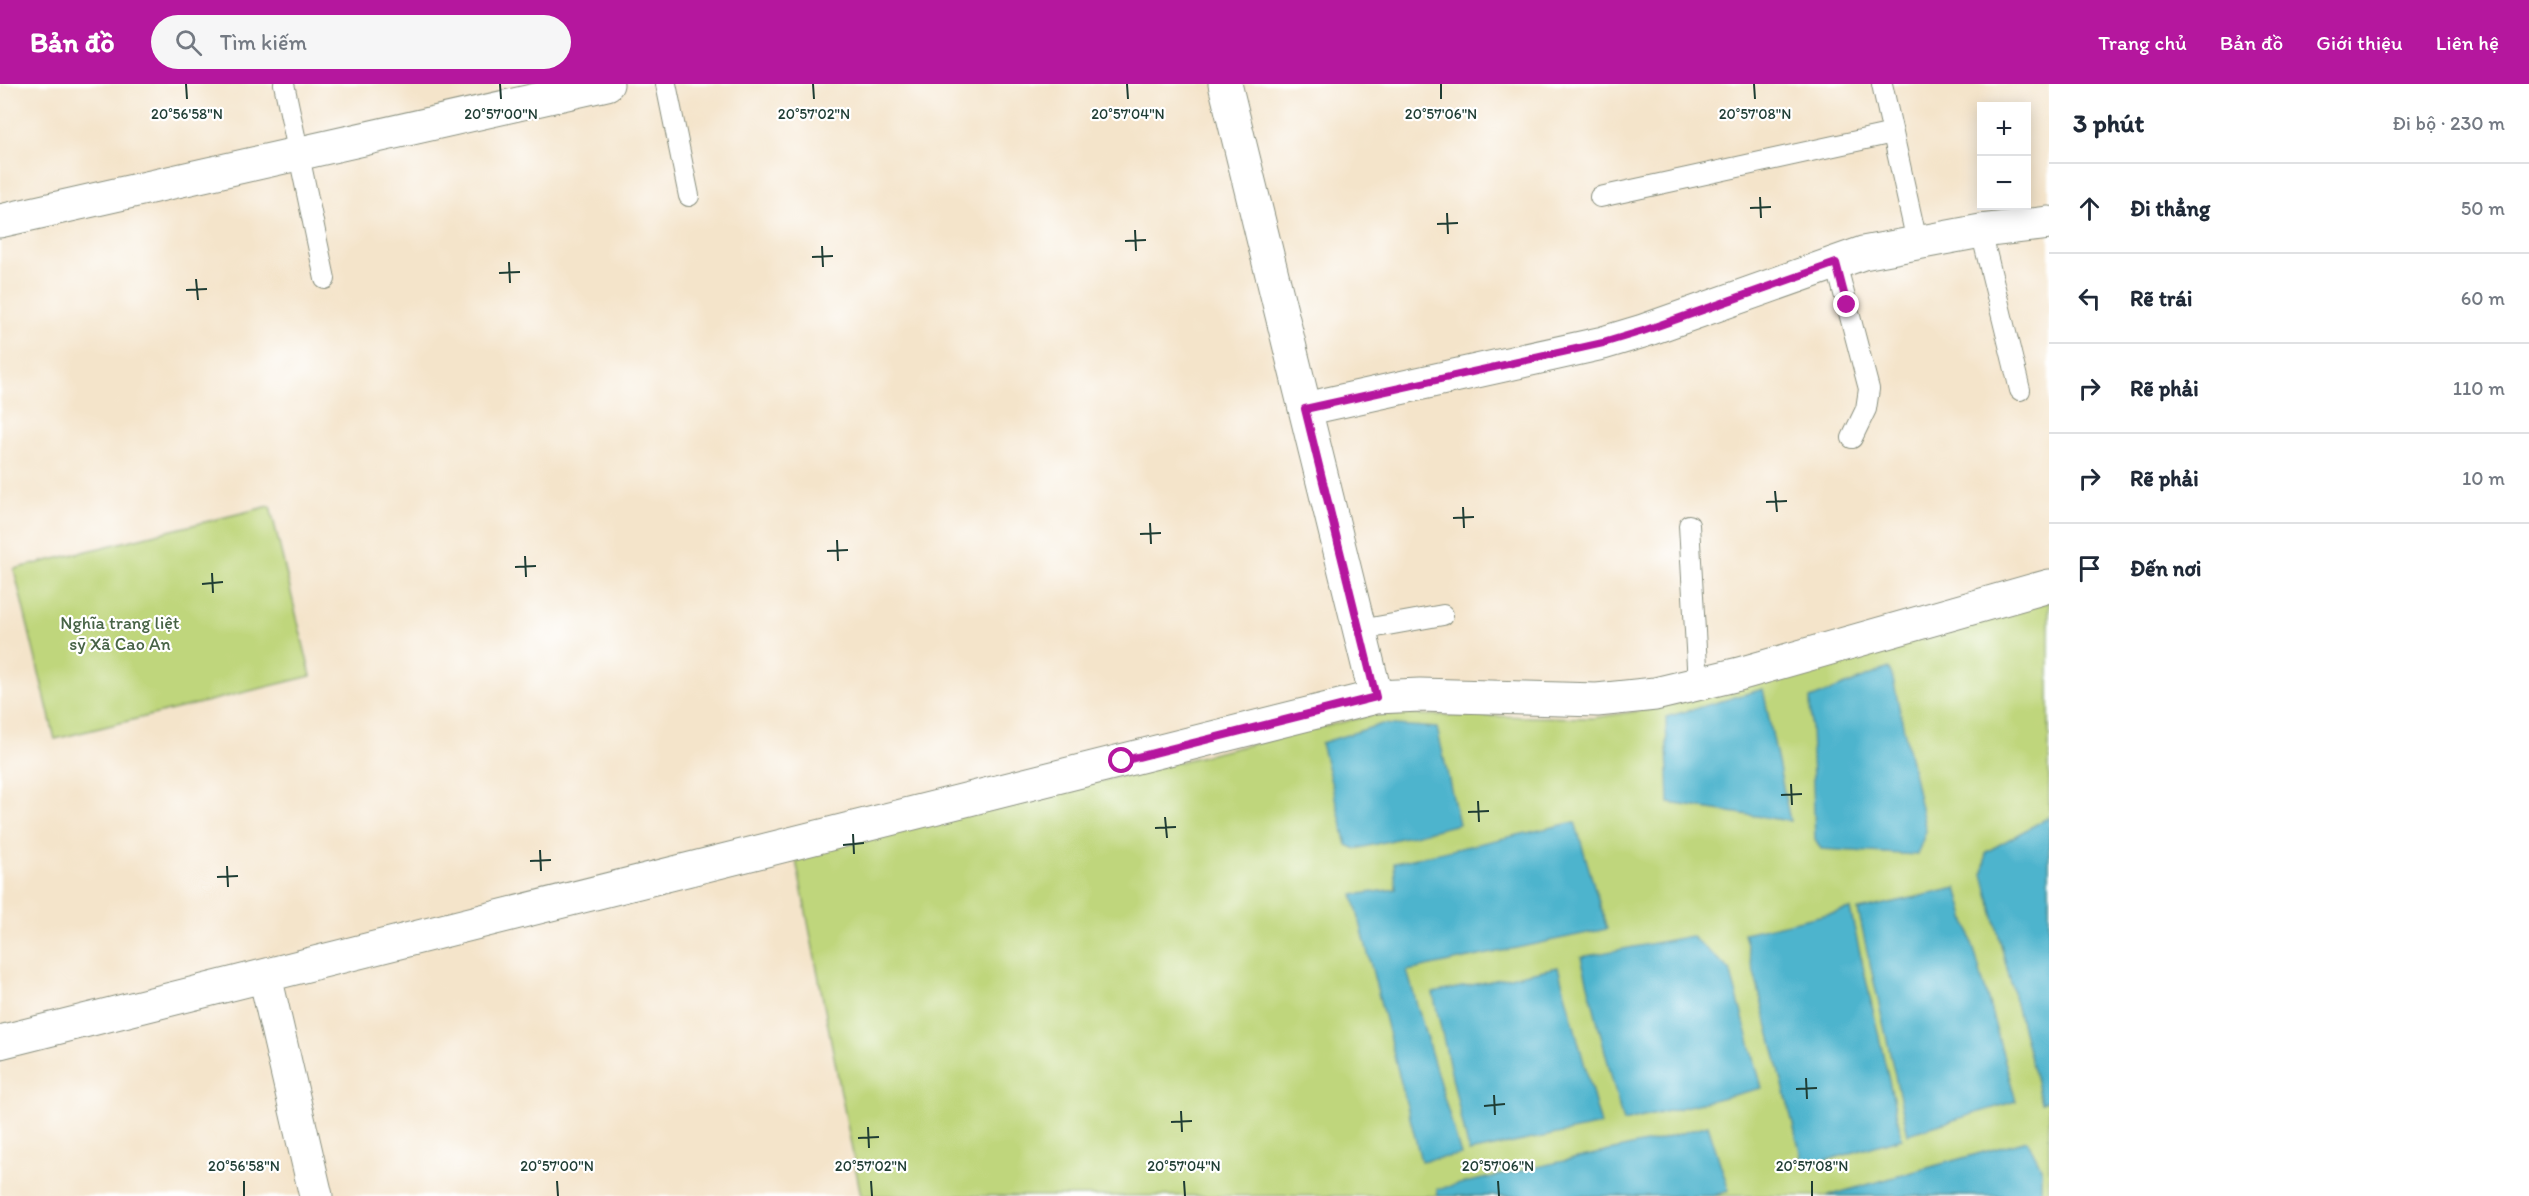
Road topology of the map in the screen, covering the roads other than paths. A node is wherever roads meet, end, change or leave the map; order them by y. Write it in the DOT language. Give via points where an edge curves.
graph roads {
  1 [pos="284,84"];
  2 [pos="607,84"];
  3 [pos="666,84"];
  4 [pos="1225,84"];
  5 [pos="1882,84"];
  6 [pos="1893,134"];
  7 [pos="298,154"];
  8 [pos="688,196"];
  9 [pos="1600,197"];
  10 [pos="0,221"];
  11 [pos="2049,223"];
  12 [pos="1981,231"];
  13 [pos="1917,242"];
  14 [pos="1836,263"];
  15 [pos="325,279"];
  16 [pos="2020,390"];
  17 [pos="1305,409"];
  18 [pos="1852,438"];
  19 [pos="1689,525"];
  20 [pos="2049,586"];
  21 [pos="1443,615"];
  22 [pos="1360,630"];
  23 [pos="1698,684"];
  24 [pos="1376,697"];
  25 [pos="265,976"];
  26 [pos="0,1042"];
  27 [pos="316,1196"];
  1 -- 7 [label="lane"];
  2 -- 7 [label="street"];
  3 -- 8 [label="lane"];
  4 -- 17 [label="street"];
  5 -- 6 [label="lane"];
  6 -- 9 [label="lane"];
  6 -- 13 [label="lane"];
  7 -- 10 [label="street"];
  7 -- 15 [label="lane"];
  11 -- 12 [label="street"];
  12 -- 13 [label="street"];
  12 -- 16 [label="lane"];
  13 -- 14 [label="street"];
  14 -- 17 [label="street" via="1603,343"];
  14 -- 18 [label="lane" via="1869,389 1866,409"];
  17 -- 22 [label="street"];
  19 -- 23 [label="lane"];
  20 -- 23 [label="street"];
  21 -- 22 [label="lane"];
  22 -- 24 [label="street"];
  23 -- 24 [label="street" via="1655,694 1597,700"];
  24 -- 25 [label="street"];
  25 -- 26 [label="street"];
  25 -- 27 [label="street"];
}
